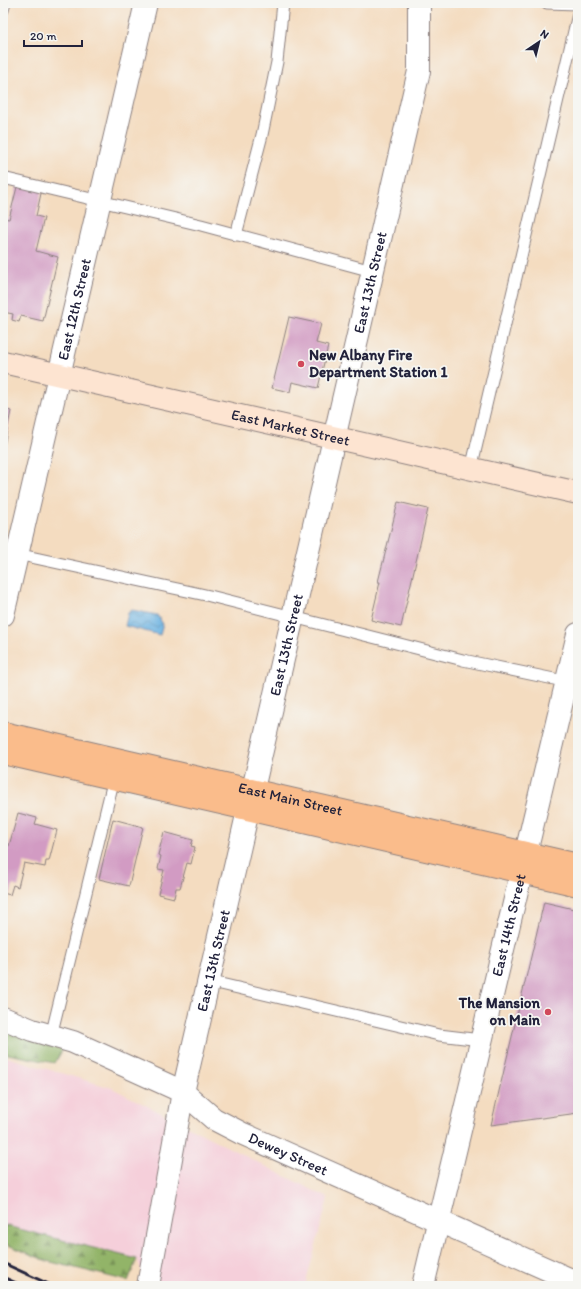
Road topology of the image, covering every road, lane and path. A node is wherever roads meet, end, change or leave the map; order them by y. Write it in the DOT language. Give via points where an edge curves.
graph roads {
  1 [pos="5,3"];
  2 [pos="146,3"];
  3 [pos="283,3"];
  4 [pos="419,3"];
  5 [pos="548,3"];
  6 [pos="578,4"];
  7 [pos="3,10"];
  8 [pos="578,14"];
  9 [pos="3,178"];
  10 [pos="100,201"];
  11 [pos="236,235"];
  12 [pos="372,271"];
  13 [pos="3,362"];
  14 [pos="59,375"];
  15 [pos="334,438"];
  16 [pos="471,469"];
  17 [pos="578,493"];
  18 [pos="10,552"];
  19 [pos="3,615"];
  20 [pos="292,617"];
  21 [pos="578,634"];
  22 [pos="572,682"];
  23 [pos="3,733"];
  24 [pos="3,752"];
  25 [pos="114,778"];
  26 [pos="250,800"];
  27 [pos="524,863"];
  28 [pos="578,865"];
  29 [pos="578,885"];
  30 [pos="208,981"];
  31 [pos="3,1018"];
  32 [pos="51,1036"];
  33 [pos="481,1040"];
  34 [pos="183,1092"];
  35 [pos="438,1221"];
  36 [pos="578,1283"];
  37 [pos="148,1286"];
  38 [pos="423,1286"];
  1 -- 7 [label="lane"];
  2 -- 10 [label="street, East 12th Street"];
  3 -- 11 [label="lane" via="277,62"];
  4 -- 12 [label="street, East 13th Street" via="419,71"];
  5 -- 6 [label="lane"];
  8 -- 16 [label="lane"];
  9 -- 10 [label="lane"];
  10 -- 11 [label="lane"];
  10 -- 14 [label="street, East 12th Street"];
  11 -- 12 [label="lane"];
  12 -- 15 [label="street, East 13th Street"];
  13 -- 14 [label="street, East Market Street"];
  14 -- 15 [label="street, East Market Street"];
  14 -- 18 [label="street, East 12th Street"];
  15 -- 16 [label="street, East Market Street"];
  15 -- 20 [label="street, East 13th Street"];
  16 -- 17 [label="street, East Market Street"];
  18 -- 19 [label="street, East 12th Street"];
  18 -- 20 [label="lane" via="210,596"];
  20 -- 22 [label="lane" via="463,660"];
  20 -- 26 [label="street, East 13th Street"];
  21 -- 22 [label="street, East 14th Street"];
  22 -- 27 [label="street, East 14th Street"];
  23 -- 26 [label="main road, East Main Street"];
  24 -- 25 [label="main road, East Main Street"];
  25 -- 26 [label="main road, East Main Street"];
  25 -- 32 [label="lane"];
  26 -- 27 [label="main road, East Main Street"];
  26 -- 30 [label="street, East 13th Street"];
  27 -- 28 [label="main road, East Main Street"];
  27 -- 29 [label="main road, East Main Street"];
  27 -- 33 [label="street, East 14th Street"];
  30 -- 33 [label="lane" via="439,1035"];
  30 -- 34 [label="street, East 13th Street"];
  31 -- 32 [label="street, Dewey Street"];
  32 -- 34 [label="street, Dewey Street" via="73,1042"];
  33 -- 35 [label="street, East 14th Street"];
  34 -- 35 [label="street, Dewey Street" via="214,1118 241,1133"];
  34 -- 37 [label="street, East 13th Street"];
  35 -- 36 [label="street, Dewey Street"];
  35 -- 38 [label="street, East 14th Street"];
}
